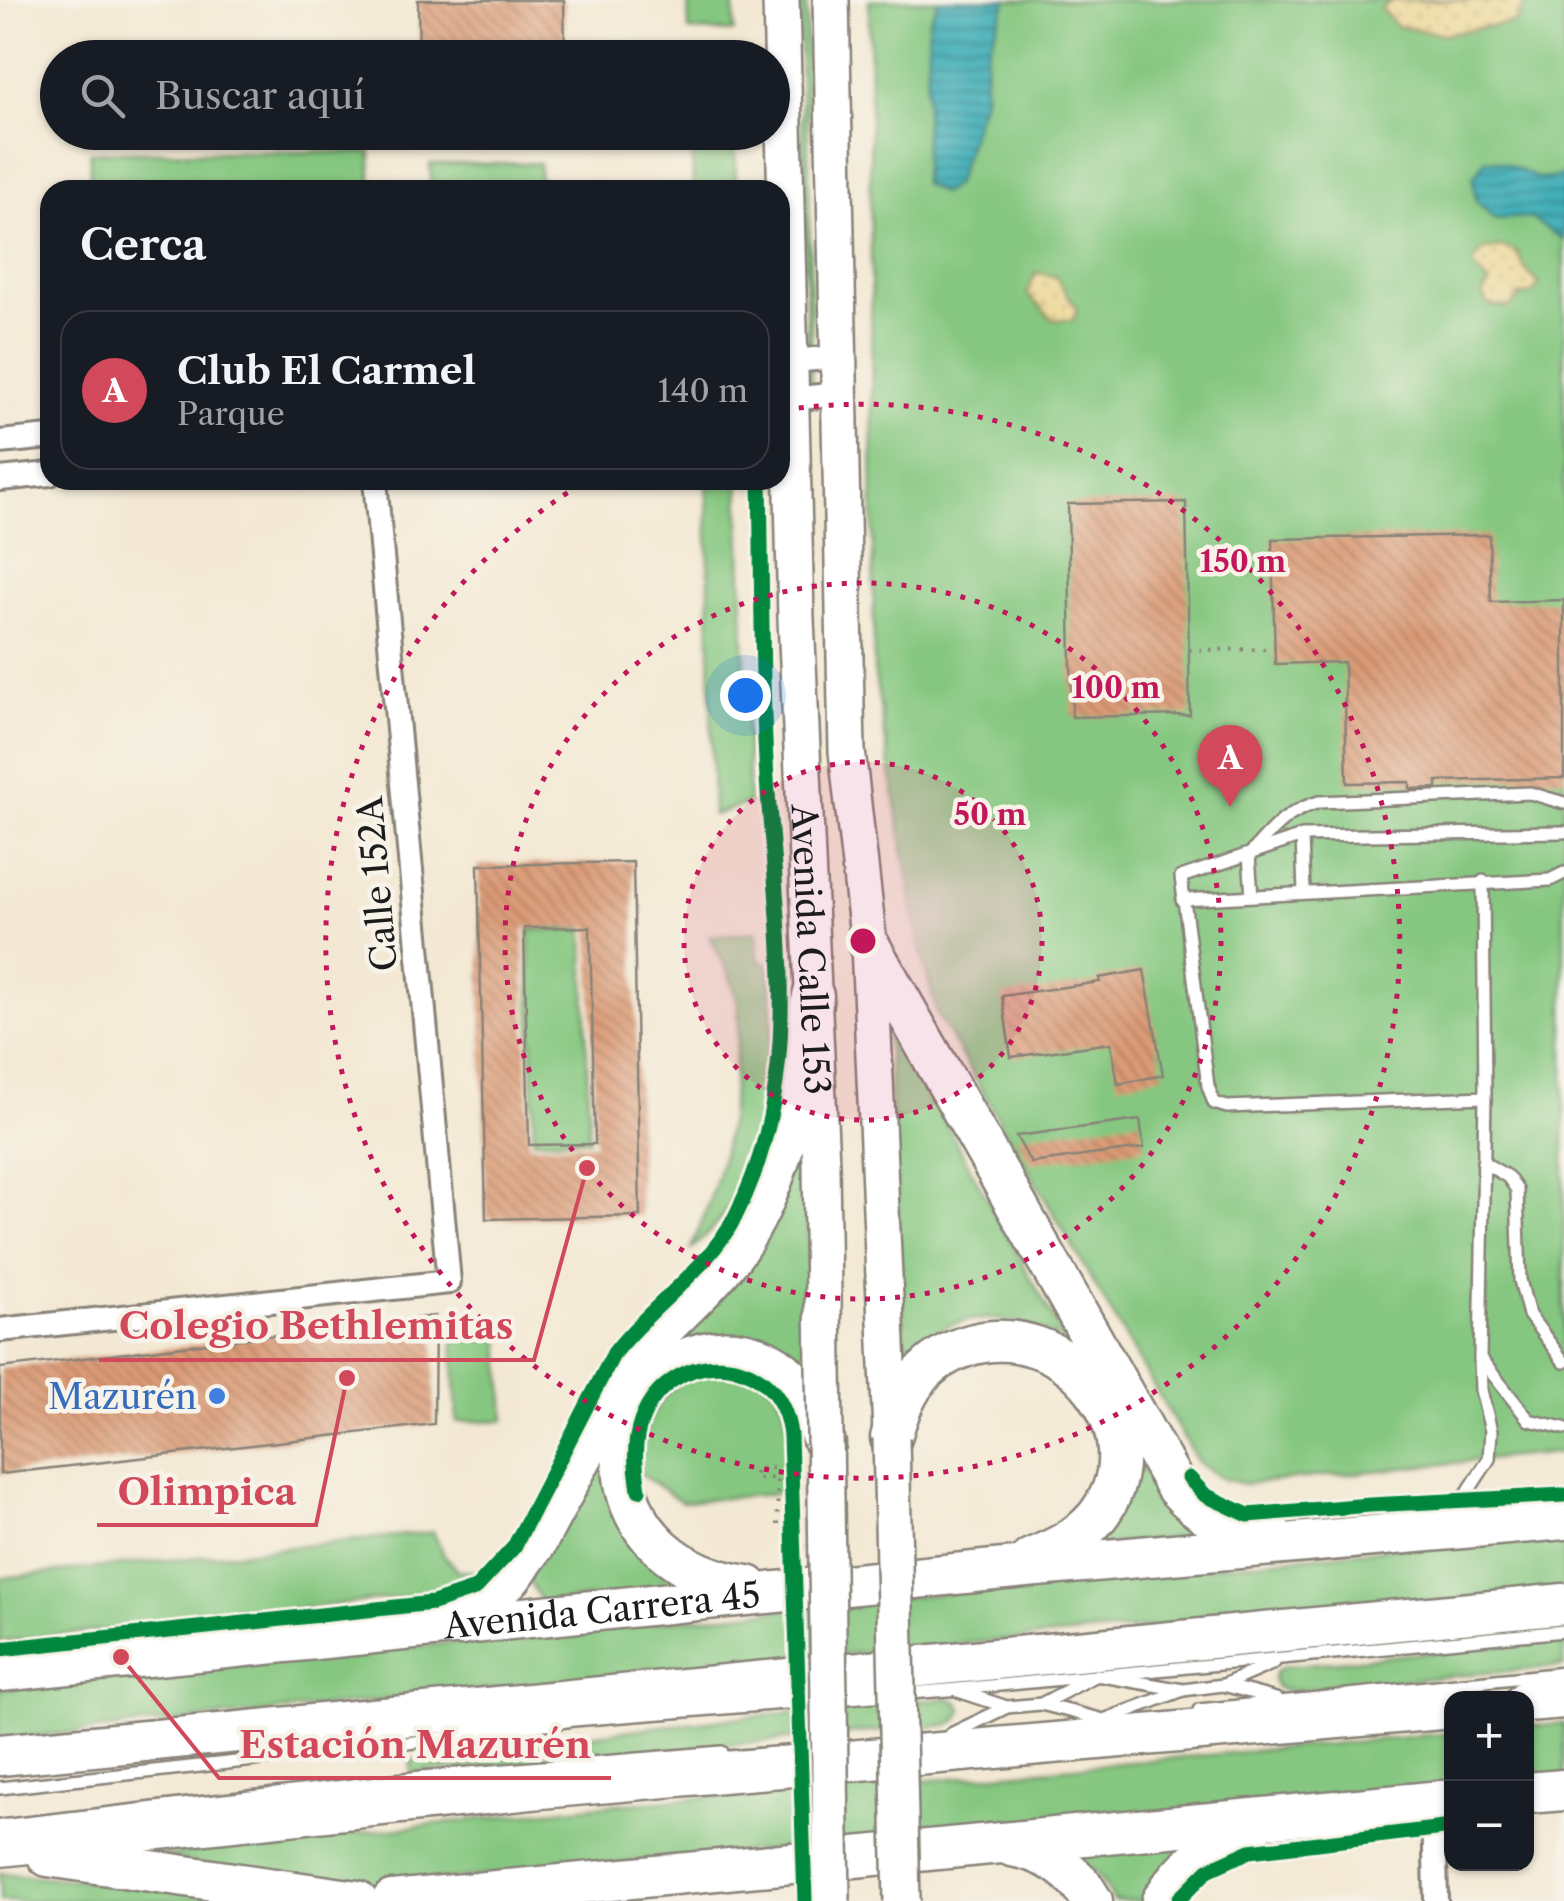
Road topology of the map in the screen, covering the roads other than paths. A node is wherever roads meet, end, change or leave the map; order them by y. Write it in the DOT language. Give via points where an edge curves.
graph roads {
  1 [pos="781,0"];
  2 [pos="830,0"];
  3 [pos="781,40"];
  4 [pos="783,150"];
  5 [pos="783,180"];
  6 [pos="838,357"];
  7 [pos="790,362"];
  8 [pos="839,394"];
  9 [pos="790,399"];
  10 [pos="40,438"];
  11 [pos="0,442"];
  12 [pos="40,475"];
  13 [pos="0,479"];
  14 [pos="376,490"];
  15 [pos="790,490"];
  16 [pos="847,751"];
  17 [pos="1564,802"];
  18 [pos="1564,832"];
  19 [pos="1302,836"];
  20 [pos="1249,855"];
  21 [pos="1564,873"];
  22 [pos="1483,882"];
  23 [pos="1304,893"];
  24 [pos="1252,896"];
  25 [pos="1182,900"];
  26 [pos="869,945"];
  27 [pos="813,996"];
  28 [pos="1485,1097"];
  29 [pos="1483,1162"];
  30 [pos="829,1164"];
  31 [pos="0,1330"];
  32 [pos="1480,1358"];
  33 [pos="1564,1362"];
  34 [pos="1564,1428"];
  35 [pos="891,1438"];
  36 [pos="802,1454"];
  37 [pos="1564,1519"];
  38 [pos="1445,1529"];
  39 [pos="1336,1540"];
  40 [pos="994,1570"];
  41 [pos="802,1590"];
  42 [pos="1564,1604"];
  43 [pos="461,1625"];
  44 [pos="1564,1631"];
  45 [pos="1288,1659"];
  46 [pos="44,1667"];
  47 [pos="0,1671"];
  48 [pos="1564,1673"];
  49 [pos="1097,1675"];
  50 [pos="0,1681"];
  51 [pos="1222,1685"];
  52 [pos="948,1690"];
  53 [pos="1183,1690"];
  54 [pos="1564,1698"];
  55 [pos="1534,1700"];
  56 [pos="1292,1701"];
  57 [pos="1041,1704"];
  58 [pos="1008,1707"];
  59 [pos="1444,1709"];
  60 [pos="1180,1712"];
  61 [pos="1161,1714"];
  62 [pos="1104,1720"];
  63 [pos="1066,1724"];
  64 [pos="989,1731"];
  65 [pos="951,1734"];
  66 [pos="932,1736"];
  67 [pos="914,1737"];
  68 [pos="876,1740"];
  69 [pos="840,1743"];
  70 [pos="784,1747"];
  71 [pos="728,1752"];
  72 [pos="0,1756"];
  73 [pos="0,1788"];
  74 [pos="1564,1790"];
  75 [pos="1534,1793"];
  76 [pos="1443,1801"];
  77 [pos="1313,1813"];
  78 [pos="0,1826"];
  79 [pos="1006,1844"];
  80 [pos="0,1847"];
  81 [pos="764,1866"];
  82 [pos="1083,1888"];
  83 [pos="494,1898"];
  84 [pos="357,1901"];
  85 [pos="392,1901"];
  86 [pos="692,1901"];
  87 [pos="832,1901"];
  88 [pos="852,1901"];
  89 [pos="902,1901"];
  90 [pos="1162,1901"];
  91 [pos="1436,1901"];
  1 -- 3 [label="main road, Avenida Calle 153"];
  2 -- 6 [label="main road, Avenida Calle 153"];
  4 -- 5 [label="main road, Avenida Calle 153"];
  6 -- 7 [label="street"];
  6 -- 8 [label="main road, Avenida Calle 153"];
  8 -- 9 [label="street"];
  8 -- 16 [label="main road, Avenida Calle 153"];
  10 -- 11 [label="street"];
  12 -- 13 [label="street"];
  14 -- 31 [label="street, Calle 152A" via="449,1282"];
  15 -- 27 [label="main road, Avenida Calle 153"];
  16 -- 26 [label="main road, Avenida Calle 153"];
  16 -- 30 [label="main road, Avenida Calle 153" via="818,845"];
  17 -- 20 [label="lane" via="1530,793 1319,802 1286,815"];
  18 -- 19 [label="lane"];
  19 -- 20 [label="lane"];
  19 -- 23 [label="lane"];
  20 -- 24 [label="lane"];
  20 -- 25 [label="lane" via="1181,878"];
  21 -- 22 [label="lane" via="1550,880"];
  22 -- 23 [label="lane"];
  22 -- 28 [label="lane"];
  23 -- 24 [label="lane"];
  24 -- 25 [label="lane"];
  25 -- 28 [label="lane" via="1214,1103"];
  26 -- 35 [label="main road, Avenida Calle 153"];
  26 -- 39 [label="highway" via="1176,1487 1223,1525"];
  27 -- 30 [label="main road, Avenida Calle 153"];
  27 -- 43 [label="highway" via="786,1138 748,1231 701,1293 650,1339 536,1542"];
  28 -- 29 [label="lane"];
  29 -- 32 [label="lane"];
  29 -- 33 [label="lane" via="1517,1190 1520,1280 1529,1315"];
  30 -- 36 [label="main road, Avenida Calle 153, bridge"];
  30 -- 88 [label="main road, Avenida Calle 153"];
  32 -- 34 [label="lane" via="1530,1420"];
  32 -- 38 [label="lane" via="1489,1459"];
  35 -- 40 [label="highway" via="911,1385 934,1362 954,1350 1000,1340 1046,1349 1100,1395 1116,1464 1102,1509 1060,1547"];
  35 -- 89 [label="main road, Avenida Calle 153, bridge"];
  36 -- 41 [label="highway" via="807,1403 786,1373 764,1358 717,1348 655,1378 633,1409 622,1448 634,1515 672,1560 726,1583"];
  36 -- 87 [label="main road, Avenida Calle 153, bridge"];
  37 -- 38 [label="highway, Avenida Carrera 45"];
  38 -- 39 [label="highway, Avenida Carrera 45"];
  39 -- 40 [label="highway, Avenida Carrera 45"];
  40 -- 41 [label="highway, Avenida Carrera 45"];
  41 -- 43 [label="highway, Avenida Carrera 45"];
  42 -- 72 [label="highway"];
  43 -- 46 [label="highway, Avenida Carrera 45"];
  44 -- 45 [label="lane"];
  45 -- 49 [label="lane"];
  45 -- 51 [label="lane"];
  46 -- 47 [label="highway, Avenida Carrera 45"];
  46 -- 50 [label="highway"];
  48 -- 56 [label="lane"];
  49 -- 52 [label="lane"];
  49 -- 53 [label="lane"];
  49 -- 57 [label="lane"];
  51 -- 53 [label="lane"];
  51 -- 56 [label="lane"];
  52 -- 58 [label="lane"];
  52 -- 73 [label="lane" via="574,1720"];
  53 -- 62 [label="lane"];
  54 -- 55 [label="highway"];
  56 -- 60 [label="lane"];
  57 -- 58 [label="lane"];
  57 -- 62 [label="lane"];
  58 -- 65 [label="lane"];
  59 -- 80 [label="highway" via="542,1788"];
  61 -- 62 [label="lane"];
  62 -- 63 [label="lane"];
  64 -- 65 [label="lane"];
  65 -- 66 [label="lane"];
  67 -- 68 [label="lane"];
  69 -- 70 [label="lane"];
  71 -- 78 [label="lane" via="421,1777"];
  74 -- 75 [label="highway"];
  76 -- 77 [label="highway"];
  76 -- 91 [label="street"];
  77 -- 79 [label="highway"];
  77 -- 90 [label="highway" via="1223,1840 1199,1855"];
  79 -- 81 [label="highway"];
  79 -- 82 [label="highway" via="1054,1860"];
  80 -- 84 [label="highway"];
  81 -- 83 [label="highway"];
  81 -- 86 [label="highway"];
  83 -- 85 [label="highway"];
}
